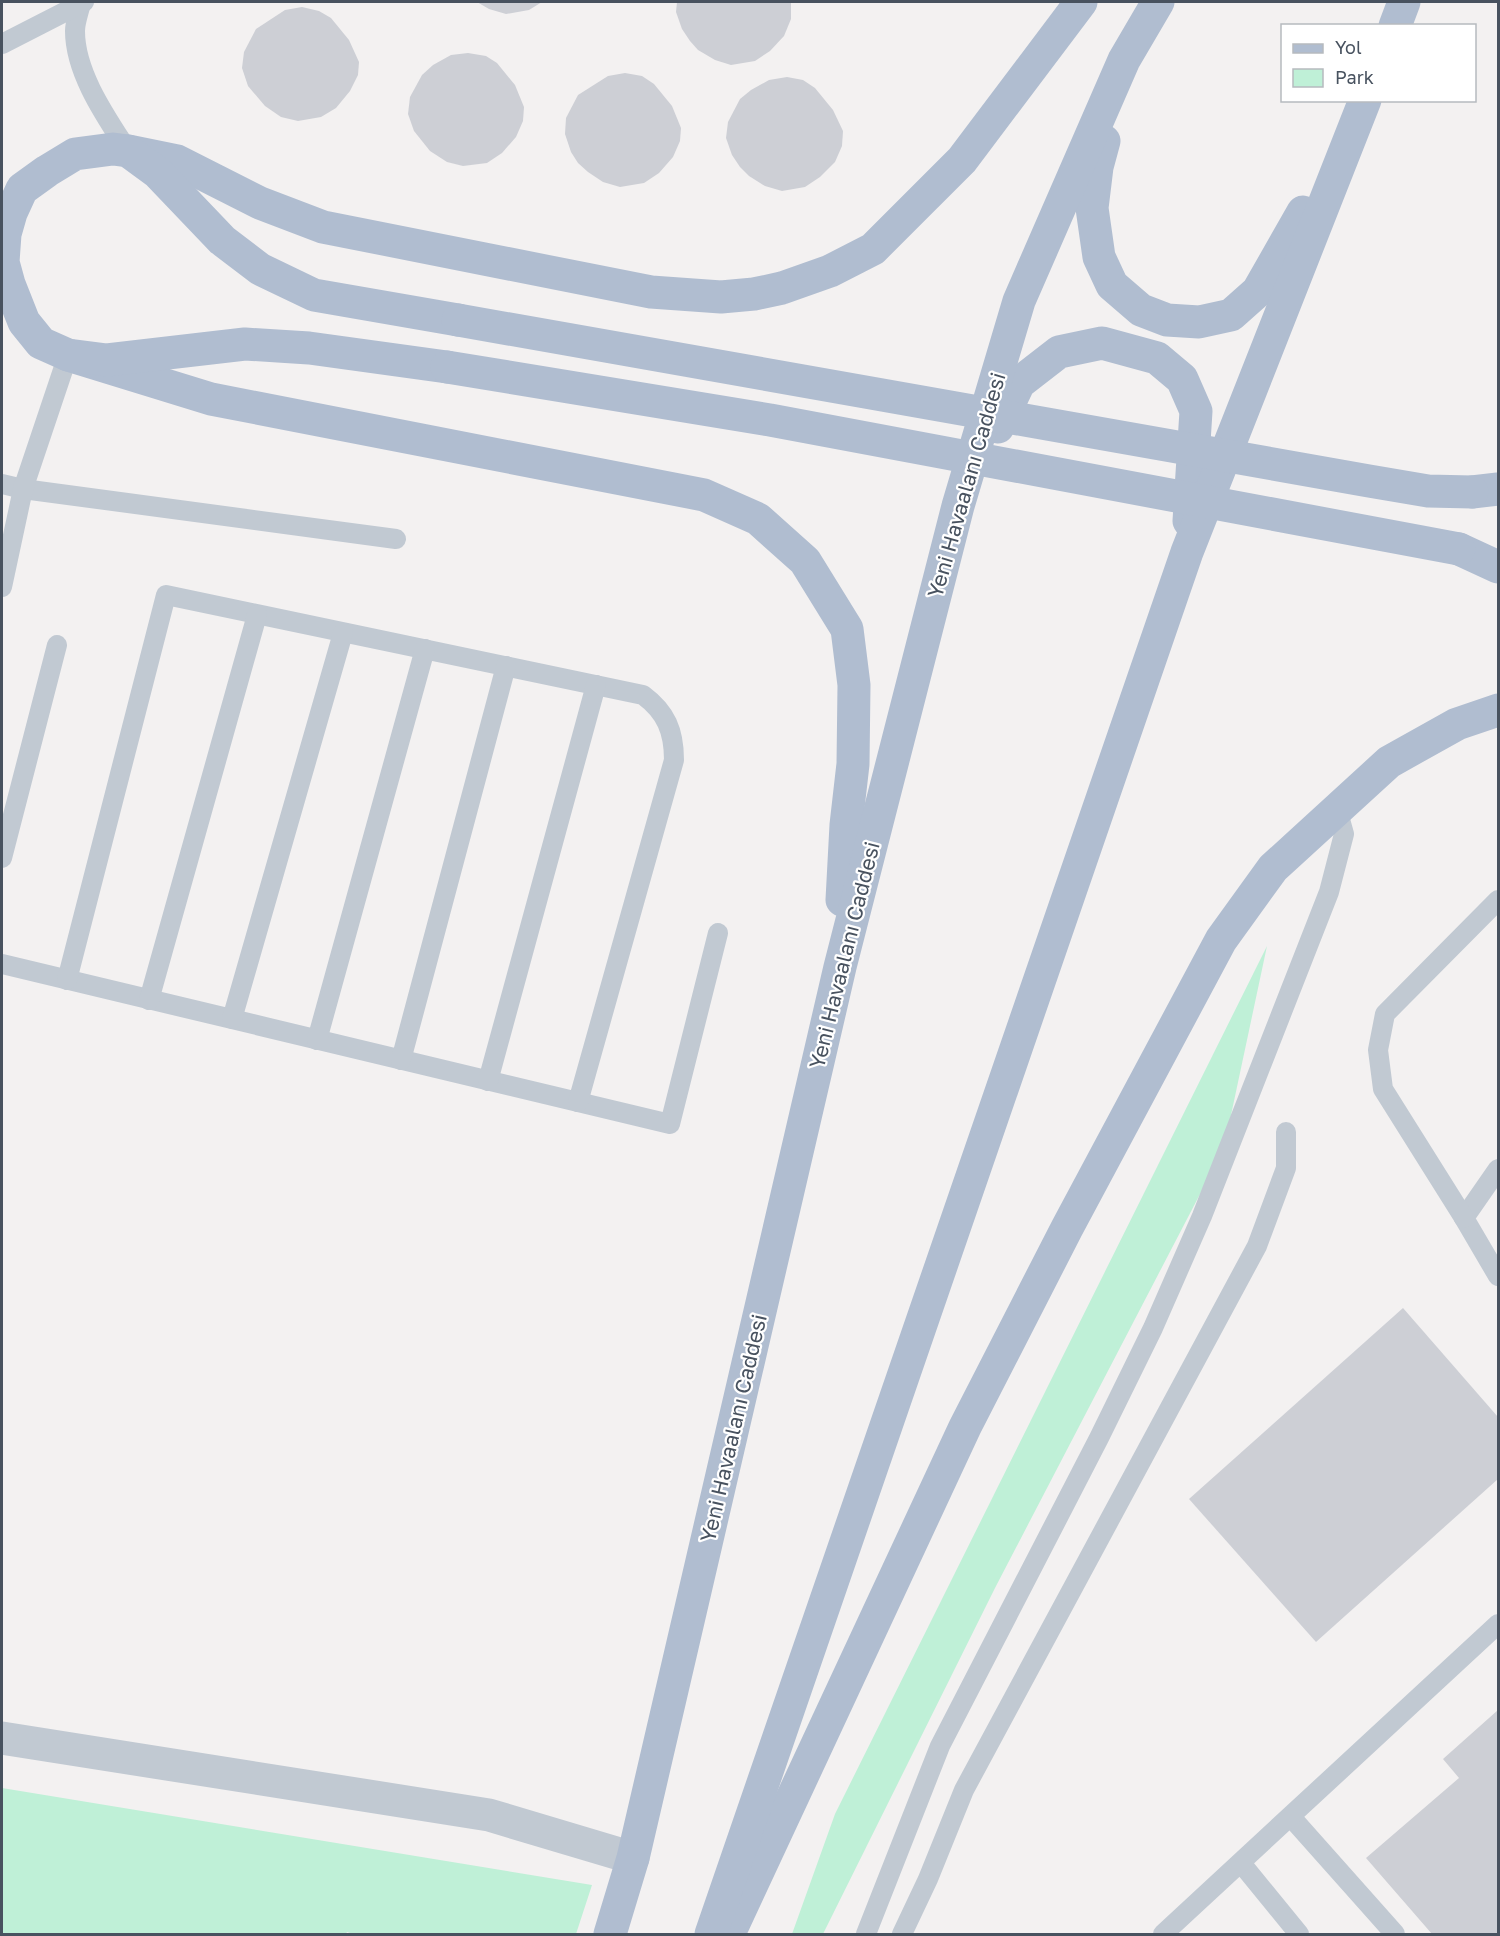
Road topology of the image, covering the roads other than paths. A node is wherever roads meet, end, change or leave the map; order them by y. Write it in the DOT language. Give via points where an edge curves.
graph roads {
  1 [pos="82,2"];
  2 [pos="1081,2"];
  3 [pos="1158,2"];
  4 [pos="1404,2"];
  5 [pos="1396,24"];
  6 [pos="2,44"];
  7 [pos="1124,60"];
  8 [pos="1363,106"];
  9 [pos="128,151"];
  10 [pos="13,318"];
  11 [pos="68,355"];
  12 [pos="2,484"];
  13 [pos="23,489"];
  14 [pos="1485,490"];
  15 [pos="957,506"];
  16 [pos="396,539"];
  17 [pos="1187,552"];
  18 [pos="1498,567"];
  19 [pos="2,587"];
  20 [pos="257,615"];
  21 [pos="343,633"];
  22 [pos="57,645"];
  23 [pos="424,649"];
  24 [pos="506,666"];
  25 [pos="596,685"];
  26 [pos="1498,710"];
  27 [pos="1337,809"];
  28 [pos="2,858"];
  29 [pos="1498,900"];
  30 [pos="718,933"];
  31 [pos="2,964"];
  32 [pos="840,967"];
  33 [pos="67,980"];
  34 [pos="149,1000"];
  35 [pos="232,1019"];
  36 [pos="317,1040"];
  37 [pos="401,1060"];
  38 [pos="488,1081"];
  39 [pos="578,1102"];
  40 [pos="1286,1132"];
  41 [pos="1498,1169"];
  42 [pos="1464,1218"];
  43 [pos="1498,1276"];
  44 [pos="1498,1624"];
  45 [pos="2,1738"];
  46 [pos="1291,1816"];
  47 [pos="633,1858"];
  48 [pos="1241,1863"];
  49 [pos="610,1935"];
  50 [pos="711,1935"];
  51 [pos="728,1935"];
  52 [pos="866,1935"];
  53 [pos="902,1935"];
  54 [pos="1163,1935"];
  55 [pos="1299,1935"];
  56 [pos="1395,1935"];
  1 -- 6 [label="lane"];
  1 -- 9 [label="lane" via="75,30 79,59 99,105"];
  2 -- 9 [label="main road" via="962,160 873,249 830,271 754,294 721,297 651,292 323,227 260,203 177,161"];
  3 -- 7 [label="main road, Yeni Havaalanı Caddesi"];
  4 -- 5 [label="main road"];
  7 -- 8 [label="main road" via="1097,167 1092,208 1099,257 1112,285 1141,310 1167,320 1199,322 1231,315 1258,291"];
  7 -- 15 [label="main road, Yeni Havaalanı Caddesi" via="1019,301"];
  8 -- 17 [label="main road"];
  9 -- 10 [label="main road" via="75,154 22,189 8,224 3,262"];
  9 -- 14 [label="main road, bridge" via="158,173 222,240 261,269 314,296 1369,482 1428,491"];
  10 -- 11 [label="main road" via="41,343"];
  11 -- 13 [label="lane"];
  11 -- 18 [label="main road, bridge" via="107,360 245,344 309,348 447,367 782,422 1459,549"];
  11 -- 32 [label="main road" via="211,399 704,495 758,519 805,561 847,629 854,685 853,764 846,825"];
  12 -- 13 [label="lane"];
  13 -- 16 [label="lane"];
  13 -- 19 [label="lane"];
  15 -- 17 [label="main road" via="1019,383 1059,352 1102,343 1157,358 1182,379 1196,411"];
  15 -- 32 [label="main road, Yeni Havaalanı Caddesi"];
  17 -- 50 [label="main road"];
  20 -- 21 [label="lane"];
  20 -- 33 [label="lane" via="166,595"];
  20 -- 34 [label="lane"];
  21 -- 23 [label="lane"];
  21 -- 35 [label="lane"];
  22 -- 28 [label="lane"];
  23 -- 24 [label="lane"];
  23 -- 36 [label="lane"];
  24 -- 25 [label="lane"];
  24 -- 37 [label="lane"];
  25 -- 38 [label="lane"];
  25 -- 39 [label="lane" via="643,695 654,703 669,726 674,760"];
  26 -- 27 [label="main road" via="1457,724 1389,762"];
  27 -- 51 [label="main road" via="1273,868 1221,940 965,1427"];
  27 -- 52 [label="lane" via="1344,834 1329,892 1202,1216 1099,1438 940,1746"];
  29 -- 42 [label="lane" via="1385,1014 1378,1050 1383,1089"];
  30 -- 39 [label="lane" via="670,1124"];
  31 -- 33 [label="lane"];
  32 -- 47 [label="main road, Yeni Havaalanı Caddesi"];
  33 -- 34 [label="lane"];
  34 -- 35 [label="lane"];
  35 -- 36 [label="lane"];
  36 -- 37 [label="lane"];
  37 -- 38 [label="lane"];
  38 -- 39 [label="lane"];
  40 -- 53 [label="lane" via="1286,1168 1257,1246 964,1790"];
  41 -- 42 [label="lane"];
  42 -- 43 [label="lane"];
  44 -- 46 [label="lane"];
  45 -- 47 [label="street" via="489,1815"];
  46 -- 48 [label="lane"];
  46 -- 56 [label="lane"];
  47 -- 49 [label="main road, Yeni Havaalanı Caddesi"];
  48 -- 54 [label="lane"];
  48 -- 55 [label="lane"];
}
